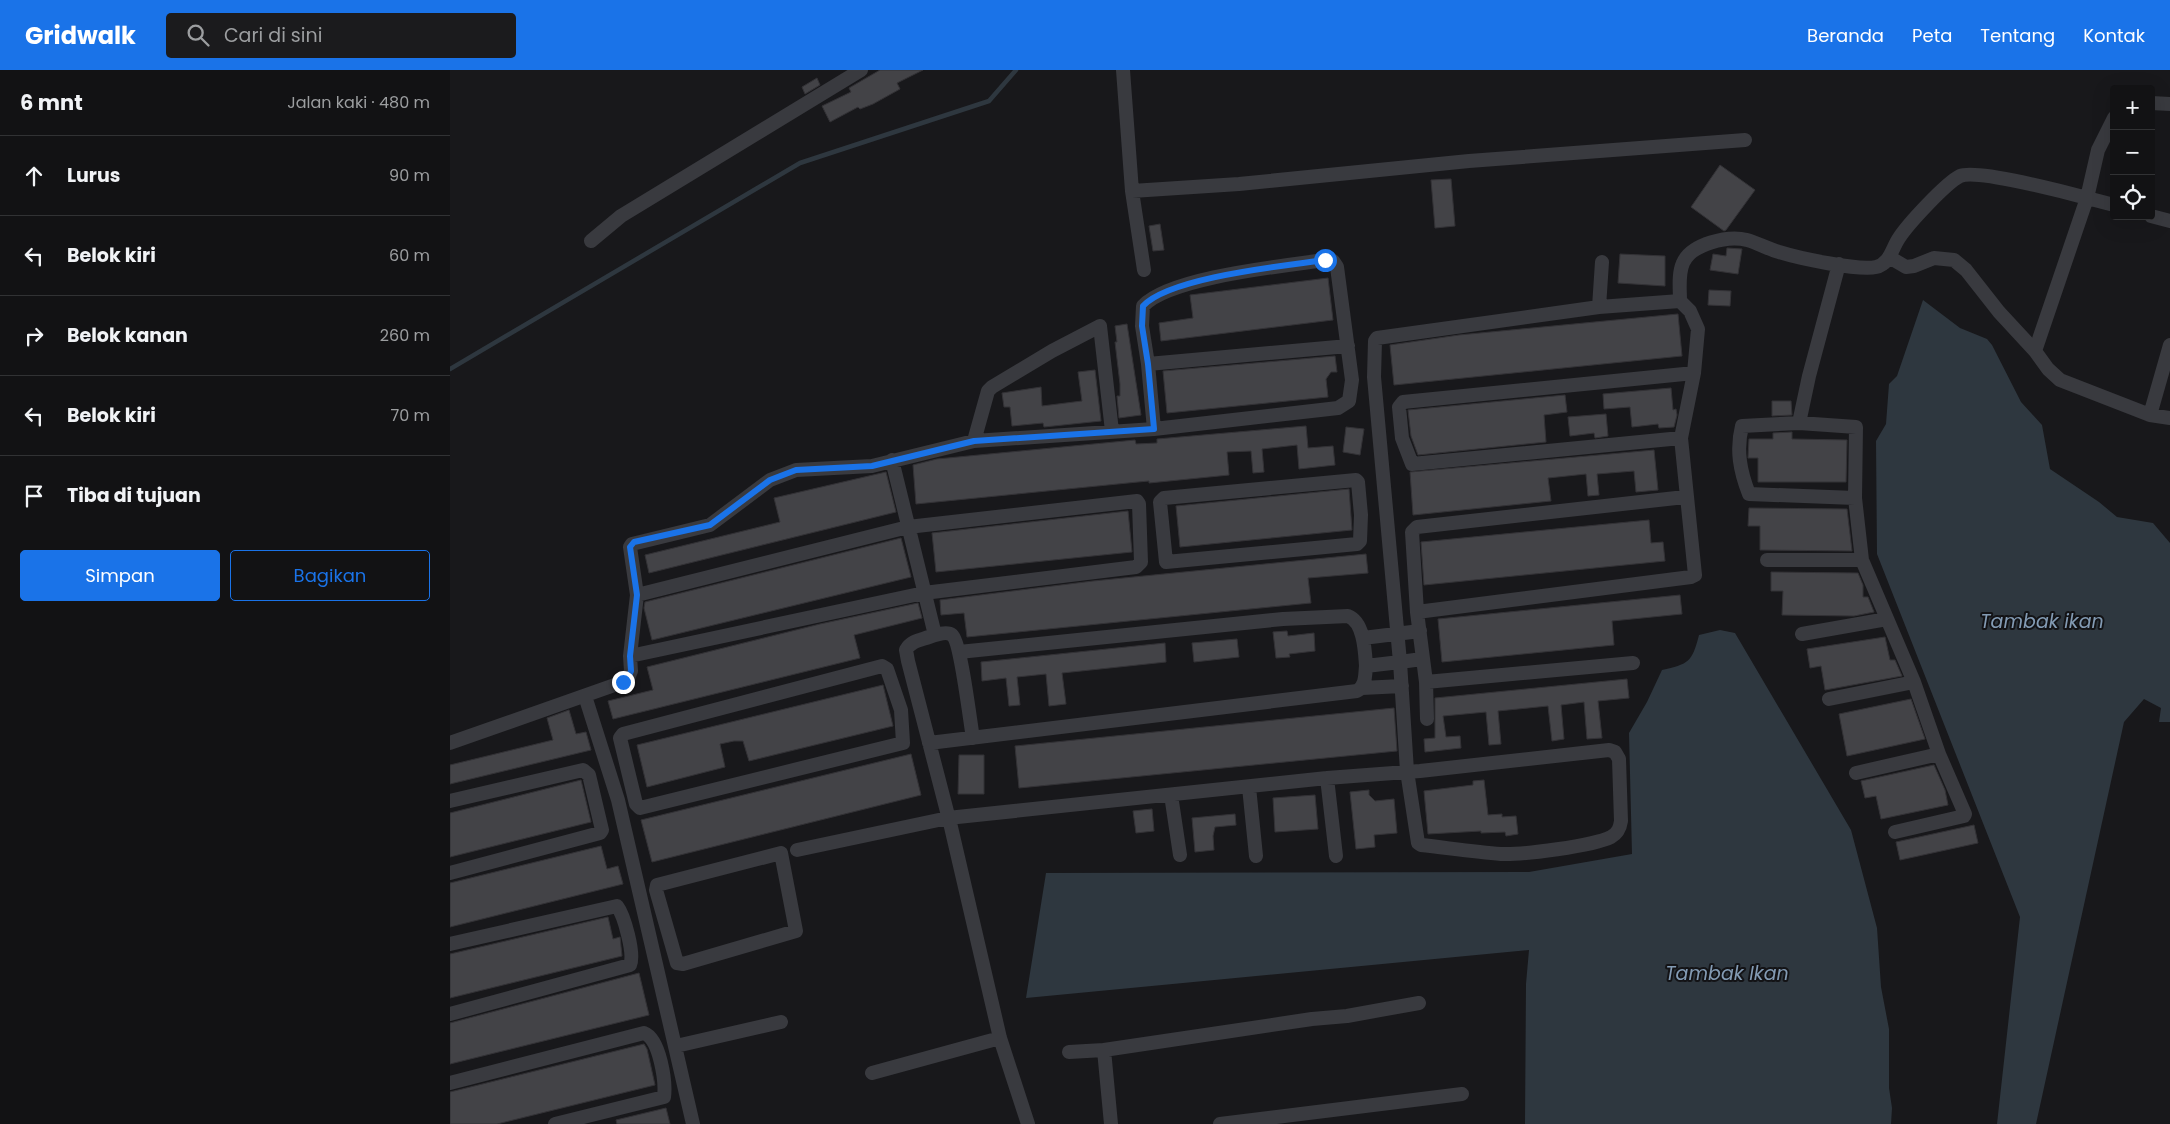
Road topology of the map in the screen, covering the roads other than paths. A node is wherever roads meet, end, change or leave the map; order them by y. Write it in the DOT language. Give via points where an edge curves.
graph roads {
  1 [pos="860,70"];
  2 [pos="1123,70"];
  3 [pos="2155,103"];
  4 [pos="2170,104"];
  5 [pos="2110,126"];
  6 [pos="1745,140"];
  7 [pos="1132,191"];
  8 [pos="2087,198"];
  9 [pos="2110,204"];
  10 [pos="2155,217"];
  11 [pos="2170,221"];
  12 [pos="591,241"];
  13 [pos="1889,257"];
  14 [pos="1602,262"];
  15 [pos="1840,264"];
  16 [pos="1144,270"];
  17 [pos="1680,301"];
  18 [pos="1599,307"];
  19 [pos="2170,345"];
  20 [pos="1348,346"];
  21 [pos="2035,351"];
  22 [pos="1148,364"];
  23 [pos="1694,373"];
  24 [pos="1374,377"];
  25 [pos="1352,380"];
  26 [pos="2150,414"];
  27 [pos="2170,418"];
  28 [pos="1799,423"];
  29 [pos="1154,429"];
  30 [pos="1112,432"];
  31 [pos="1402,438"];
  32 [pos="1681,438"];
  33 [pos="974,441"];
  34 [pos="1380,441"];
  35 [pos="892,460"];
  36 [pos="1685,497"];
  37 [pos="1855,498"];
  38 [pos="1385,514"];
  39 [pos="1362,515"];
  40 [pos="908,527"];
  41 [pos="1767,560"];
  42 [pos="1862,560"];
  43 [pos="924,593"];
  44 [pos="637,595"];
  45 [pos="1418,612"];
  46 [pos="1887,620"];
  47 [pos="1420,631"];
  48 [pos="1398,633"];
  49 [pos="1802,634"];
  50 [pos="935,635"];
  51 [pos="1363,638"];
  52 [pos="959,652"];
  53 [pos="630,656"];
  54 [pos="1422,659"];
  55 [pos="1400,662"];
  56 [pos="1633,663"];
  57 [pos="1366,666"];
  58 [pos="1426,682"];
  59 [pos="1914,682"];
  60 [pos="1402,686"];
  61 [pos="1362,688"];
  62 [pos="585,696"];
  63 [pos="1829,699"];
  64 [pos="919,706"];
  65 [pos="901,710"];
  66 [pos="1427,719"];
  67 [pos="973,738"];
  68 [pos="450,742"];
  69 [pos="929,743"];
  70 [pos="1939,754"];
  71 [pos="1407,771"];
  72 [pos="1856,773"];
  73 [pos="1327,778"];
  74 [pos="1248,787"];
  75 [pos="1171,794"];
  76 [pos="618,800"];
  77 [pos="450,801"];
  78 [pos="596,804"];
  79 [pos="948,818"];
  80 [pos="1895,832"];
  81 [pos="797,850"];
  82 [pos="1180,855"];
  83 [pos="1256,856"];
  84 [pos="1336,856"];
  85 [pos="450,873"];
  86 [pos="666,925"];
  87 [pos="649,931"];
  88 [pos="628,936"];
  89 [pos="450,944"];
  90 [pos="1419,1003"];
  91 [pos="450,1014"];
  92 [pos="782,1022"];
  93 [pos="1000,1038"];
  94 [pos="676,1046"];
  95 [pos="1104,1050"];
  96 [pos="1068,1052"];
  97 [pos="680,1065"];
  98 [pos="664,1068"];
  99 [pos="872,1073"];
  100 [pos="450,1083"];
  101 [pos="1462,1094"];
  102 [pos="555,1124"];
  103 [pos="694,1124"];
  104 [pos="1028,1124"];
  105 [pos="1111,1124"];
  106 [pos="1220,1124"];
  1 -- 12 [label="street" via="621,216"];
  2 -- 7 [label="street"];
  3 -- 4 [label="street"];
  5 -- 8 [label="street" via="2098,150"];
  6 -- 7 [label="street" via="1469,160 1239,184"];
  7 -- 16 [label="street"];
  8 -- 9 [label="street"];
  8 -- 13 [label="street" via="1974,174 1960,176 1917,215"];
  8 -- 21 [label="street"];
  10 -- 11 [label="street"];
  13 -- 15 [label="street" via="1874,267"];
  13 -- 21 [label="street" via="1906,267 1934,258 1954,260"];
  14 -- 18 [label="street"];
  15 -- 17 [label="street" via="1778,252 1746,239 1711,242 1688,255 1681,270"];
  15 -- 28 [label="street"];
  17 -- 18 [label="street"];
  17 -- 23 [label="street" via="1690,311 1698,329"];
  18 -- 24 [label="street" via="1380,336 1375,341"];
  19 -- 26 [label="street"];
  20 -- 22 [label="street"];
  20 -- 22 [label="street" via="1337,266 1333,261 1325,260 1224,276 1150,298 1143,306 1142,315"];
  20 -- 25 [label="street"];
  21 -- 26 [label="street" via="2048,369 2067,384"];
  22 -- 29 [label="street"];
  23 -- 31 [label="street" via="1404,402 1399,407"];
  23 -- 32 [label="street"];
  24 -- 25 [label="street"];
  24 -- 34 [label="street"];
  25 -- 29 [label="street" via="1349,401 1338,408"];
  26 -- 27 [label="street"];
  28 -- 37 [label="street" via="1856,427"];
  28 -- 37 [label="street" via="1742,426 1740,460 1749,494"];
  29 -- 30 [label="street"];
  30 -- 33 [label="street"];
  30 -- 33 [label="street" via="1100,326 988,390"];
  31 -- 32 [label="street" via="1412,464"];
  31 -- 34 [label="street"];
  32 -- 36 [label="street"];
  33 -- 35 [label="street"];
  34 -- 38 [label="street"];
  35 -- 40 [label="street"];
  35 -- 44 [label="street" via="872,466 816,468 782,474 710,525 634,542 630,547"];
  36 -- 45 [label="street" via="1417,527 1412,532"];
  36 -- 45 [label="street" via="1696,572 1691,577"];
  37 -- 42 [label="street"];
  38 -- 39 [label="street"];
  38 -- 48 [label="street"];
  39 -- 39 [label="street" via="1356,480 1164,498 1160,502 1168,563 1357,544"];
  40 -- 43 [label="street"];
  40 -- 43 [label="street" via="1138,502 1142,562 1136,567"];
  40 -- 44 [label="street"];
  41 -- 42 [label="street"];
  42 -- 46 [label="street"];
  43 -- 50 [label="street"];
  43 -- 53 [label="street"];
  44 -- 53 [label="street"];
  45 -- 47 [label="street"];
  46 -- 49 [label="street"];
  46 -- 59 [label="street"];
  47 -- 48 [label="street"];
  47 -- 54 [label="street"];
  48 -- 51 [label="street"];
  48 -- 55 [label="street"];
  50 -- 52 [label="street" via="952,635"];
  50 -- 64 [label="street" via="912,642 906,650"];
  51 -- 52 [label="street" via="1354,619 1348,616"];
  51 -- 57 [label="street"];
  52 -- 67 [label="street"];
  53 -- 62 [label="street" via="628,678"];
  54 -- 55 [label="street"];
  54 -- 58 [label="street"];
  55 -- 57 [label="street"];
  55 -- 60 [label="street"];
  56 -- 58 [label="street"];
  57 -- 61 [label="street"];
  58 -- 66 [label="street"];
  59 -- 63 [label="street"];
  59 -- 70 [label="street"];
  60 -- 61 [label="street"];
  60 -- 71 [label="street"];
  61 -- 67 [label="street" via="1349,693"];
  62 -- 68 [label="street"];
  62 -- 76 [label="street"];
  64 -- 65 [label="street"];
  64 -- 69 [label="street"];
  65 -- 65 [label="street" via="887,669 882,666 623,734 620,738 636,804 640,808 898,745 904,738"];
  67 -- 69 [label="street"];
  69 -- 79 [label="street"];
  70 -- 72 [label="street"];
  70 -- 80 [label="street" via="1964,816"];
  71 -- 71 [label="street" via="1417,838 1421,845 1503,854 1535,852 1602,840 1619,830 1619,759 1615,752 1609,750"];
  71 -- 73 [label="street"];
  73 -- 74 [label="street"];
  73 -- 84 [label="street"];
  74 -- 75 [label="street"];
  74 -- 83 [label="street"];
  75 -- 79 [label="street"];
  75 -- 82 [label="street"];
  76 -- 78 [label="street"];
  76 -- 87 [label="street"];
  77 -- 78 [label="street" via="583,770 589,775"];
  78 -- 85 [label="street" via="600,833"];
  79 -- 81 [label="street"];
  79 -- 93 [label="street"];
  86 -- 86 [label="street" via="677,964 796,931 781,852 657,885"];
  86 -- 87 [label="street"];
  87 -- 88 [label="street"];
  87 -- 94 [label="street"];
  88 -- 89 [label="street" via="617,906"];
  88 -- 91 [label="street" via="630,965"];
  90 -- 95 [label="street"];
  92 -- 94 [label="street"];
  93 -- 99 [label="street"];
  93 -- 104 [label="street"];
  94 -- 97 [label="street"];
  95 -- 96 [label="street"];
  95 -- 105 [label="street"];
  97 -- 98 [label="street"];
  97 -- 103 [label="street"];
  98 -- 100 [label="street" via="650,1036 644,1033"];
  98 -- 102 [label="street" via="663,1098"];
  101 -- 106 [label="street"];
}
